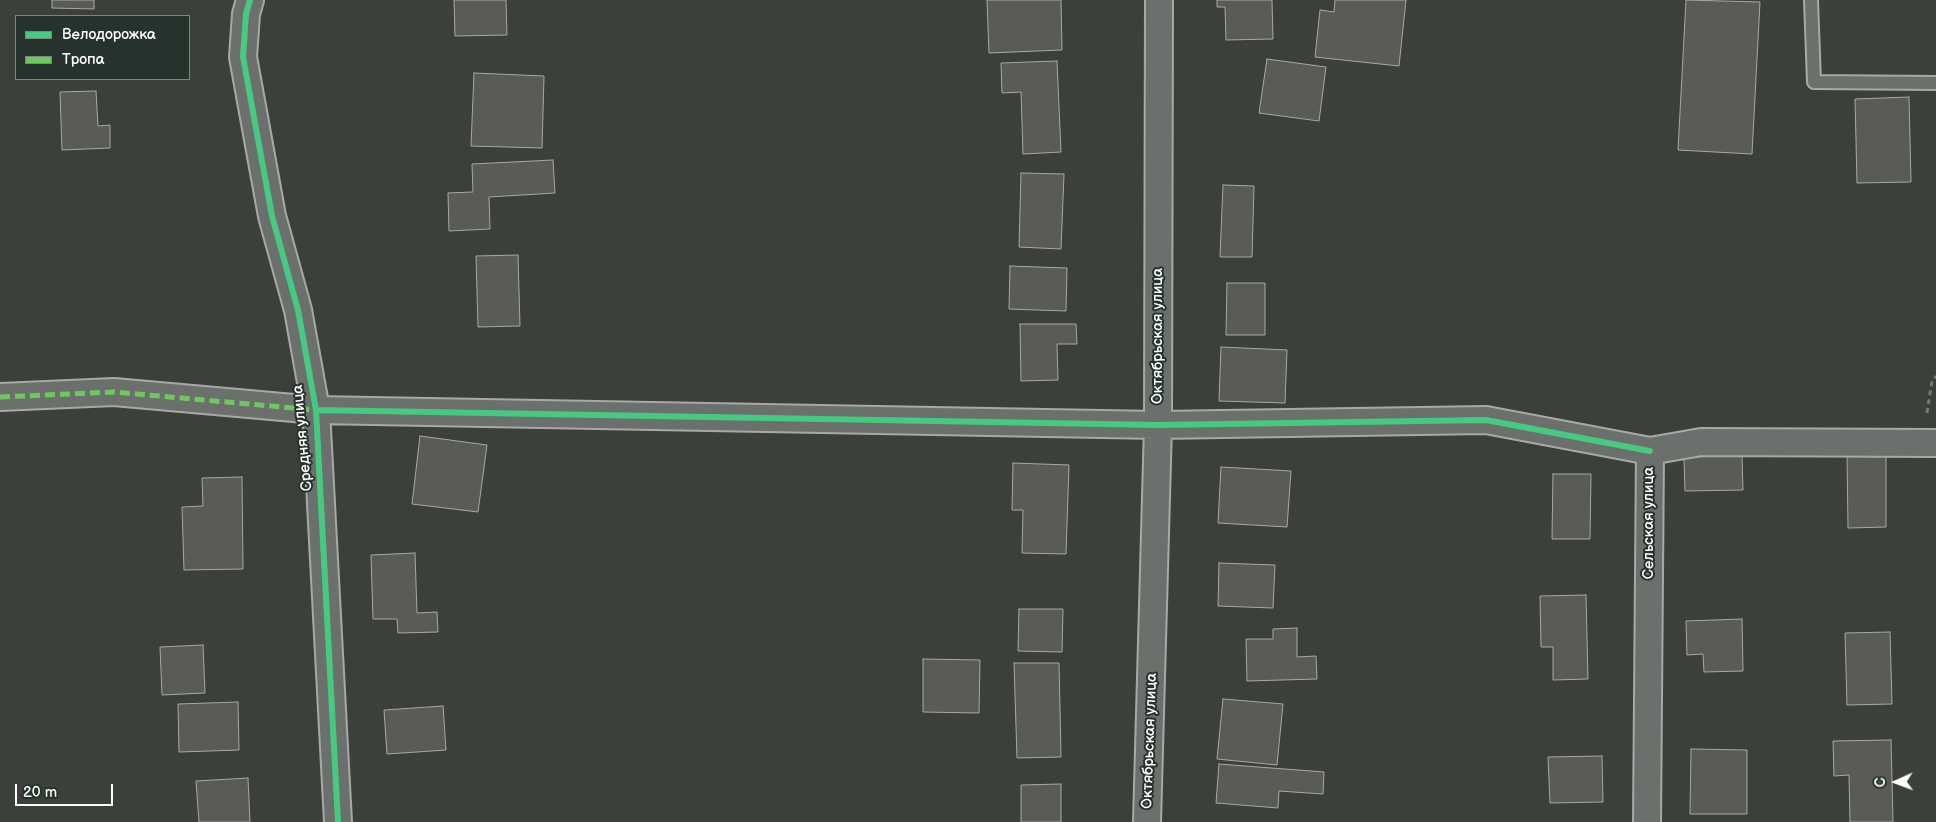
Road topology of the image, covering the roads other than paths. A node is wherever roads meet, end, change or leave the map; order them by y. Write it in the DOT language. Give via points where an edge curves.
graph roads {
  1 [pos="250,0"];
  2 [pos="1160,0"];
  3 [pos="1811,0"];
  4 [pos="1936,83"];
  5 [pos="0,397"];
  6 [pos="316,410"];
  7 [pos="1158,425"];
  8 [pos="1929,443"];
  9 [pos="1650,451"];
  10 [pos="338,822"];
  11 [pos="1148,822"];
  12 [pos="1647,822"];
  1 -- 6 [label="street, Средняя улица" via="243,57 272,216 298,310"];
  2 -- 7 [label="street, Октябрьская улица"];
  3 -- 4 [label="lane" via="1814,82"];
  5 -- 6 [label="street" via="114,392"];
  6 -- 7 [label="street"];
  6 -- 10 [label="street, Средняя улица"];
  7 -- 9 [label="street" via="1486,420"];
  7 -- 11 [label="street, Октябрьская улица"];
  8 -- 9 [label="street, Сельская улица" via="1701,442"];
  9 -- 12 [label="street, Сельская улица"];
}
